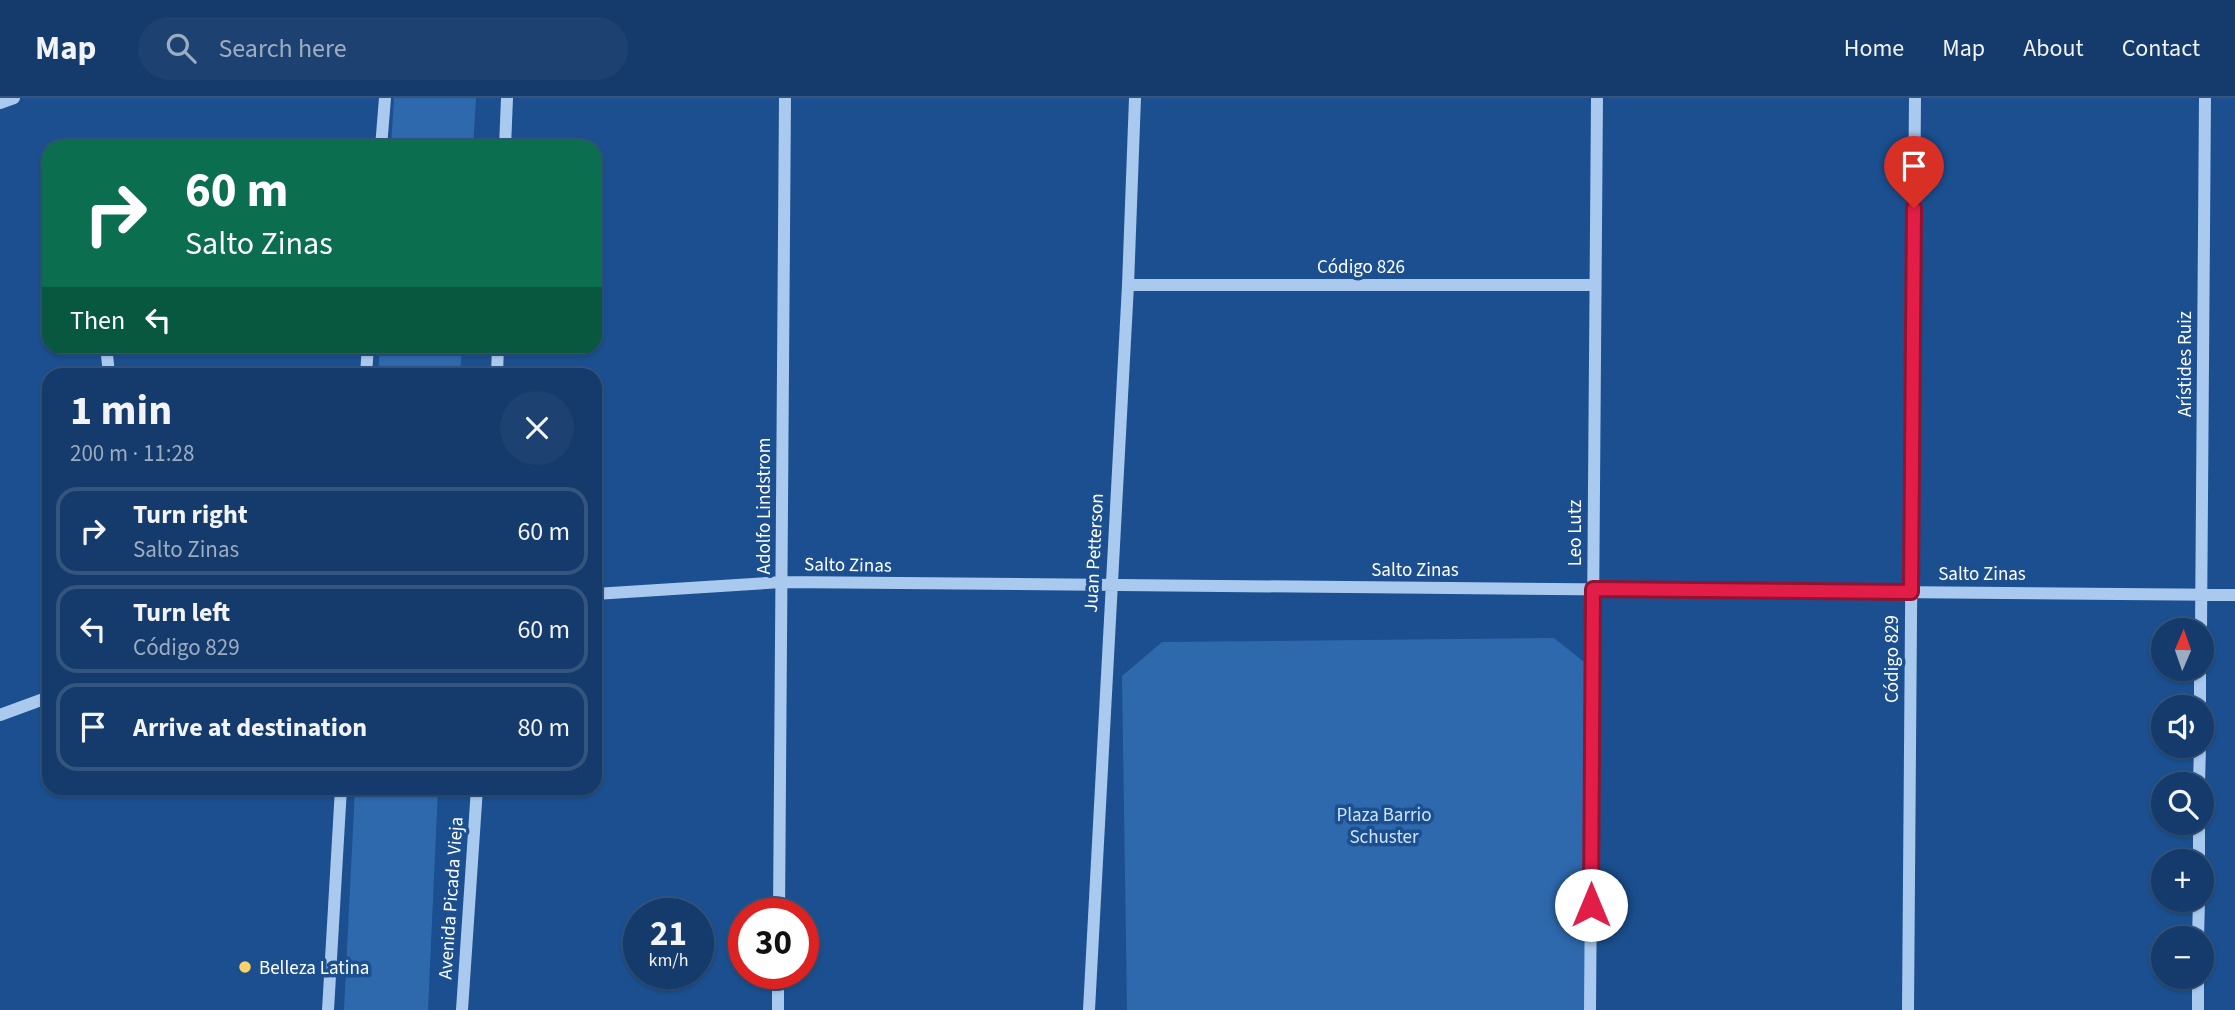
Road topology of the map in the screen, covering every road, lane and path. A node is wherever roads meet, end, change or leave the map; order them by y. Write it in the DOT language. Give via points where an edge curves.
graph roads {
  1 [pos="14,98"];
  2 [pos="384,98"];
  3 [pos="507,98"];
  4 [pos="785,98"];
  5 [pos="1135,98"];
  6 [pos="1597,98"];
  7 [pos="1915,98"];
  8 [pos="2205,98"];
  9 [pos="0,103"];
  10 [pos="381,140"];
  11 [pos="505,140"];
  12 [pos="1128,285"];
  13 [pos="1595,285"];
  14 [pos="107,355"];
  15 [pos="108,368"];
  16 [pos="782,582"];
  17 [pos="1110,586"];
  18 [pos="1593,589"];
  19 [pos="1911,592"];
  20 [pos="602,594"];
  21 [pos="2201,594"];
  22 [pos="2235,594"];
  23 [pos="2201,618"];
  24 [pos="42,700"];
  25 [pos="0,715"];
  26 [pos="341,795"];
  27 [pos="477,795"];
  28 [pos="779,898"];
  29 [pos="778,989"];
  30 [pos="2198,989"];
  31 [pos="328,1010"];
  32 [pos="462,1010"];
  33 [pos="778,1010"];
  34 [pos="1089,1010"];
  35 [pos="1590,1010"];
  36 [pos="1908,1010"];
  37 [pos="2198,1010"];
  1 -- 9 [label="street"];
  2 -- 10 [label="street"];
  3 -- 11 [label="street"];
  4 -- 16 [label="street, Adolfo Lindstrom"];
  5 -- 12 [label="street, Juan Petterson"];
  6 -- 13 [label="street, Leo Lutz"];
  7 -- 19 [label="street, Código 829"];
  8 -- 21 [label="street, Arístides Ruiz"];
  12 -- 13 [label="street, Código 826"];
  12 -- 17 [label="street, Juan Petterson"];
  13 -- 18 [label="street, Leo Lutz"];
  14 -- 15 [label="street"];
  16 -- 17 [label="street, Salto Zinas"];
  16 -- 20 [label="street, Salto Zinas"];
  16 -- 28 [label="street, Adolfo Lindstrom"];
  17 -- 18 [label="street, Salto Zinas"];
  17 -- 34 [label="street, Juan Petterson"];
  18 -- 19 [label="street, Salto Zinas"];
  18 -- 35 [label="street, Leo Lutz"];
  19 -- 21 [label="street, Salto Zinas"];
  19 -- 36 [label="street, Código 829"];
  21 -- 22 [label="street, Salto Zinas"];
  21 -- 23 [label="street, Arístides Ruiz"];
  24 -- 25 [label="street"];
  26 -- 31 [label="street"];
  27 -- 32 [label="street, Avenida Picada Vieja"];
  29 -- 33 [label="street"];
  30 -- 37 [label="street"];
}
